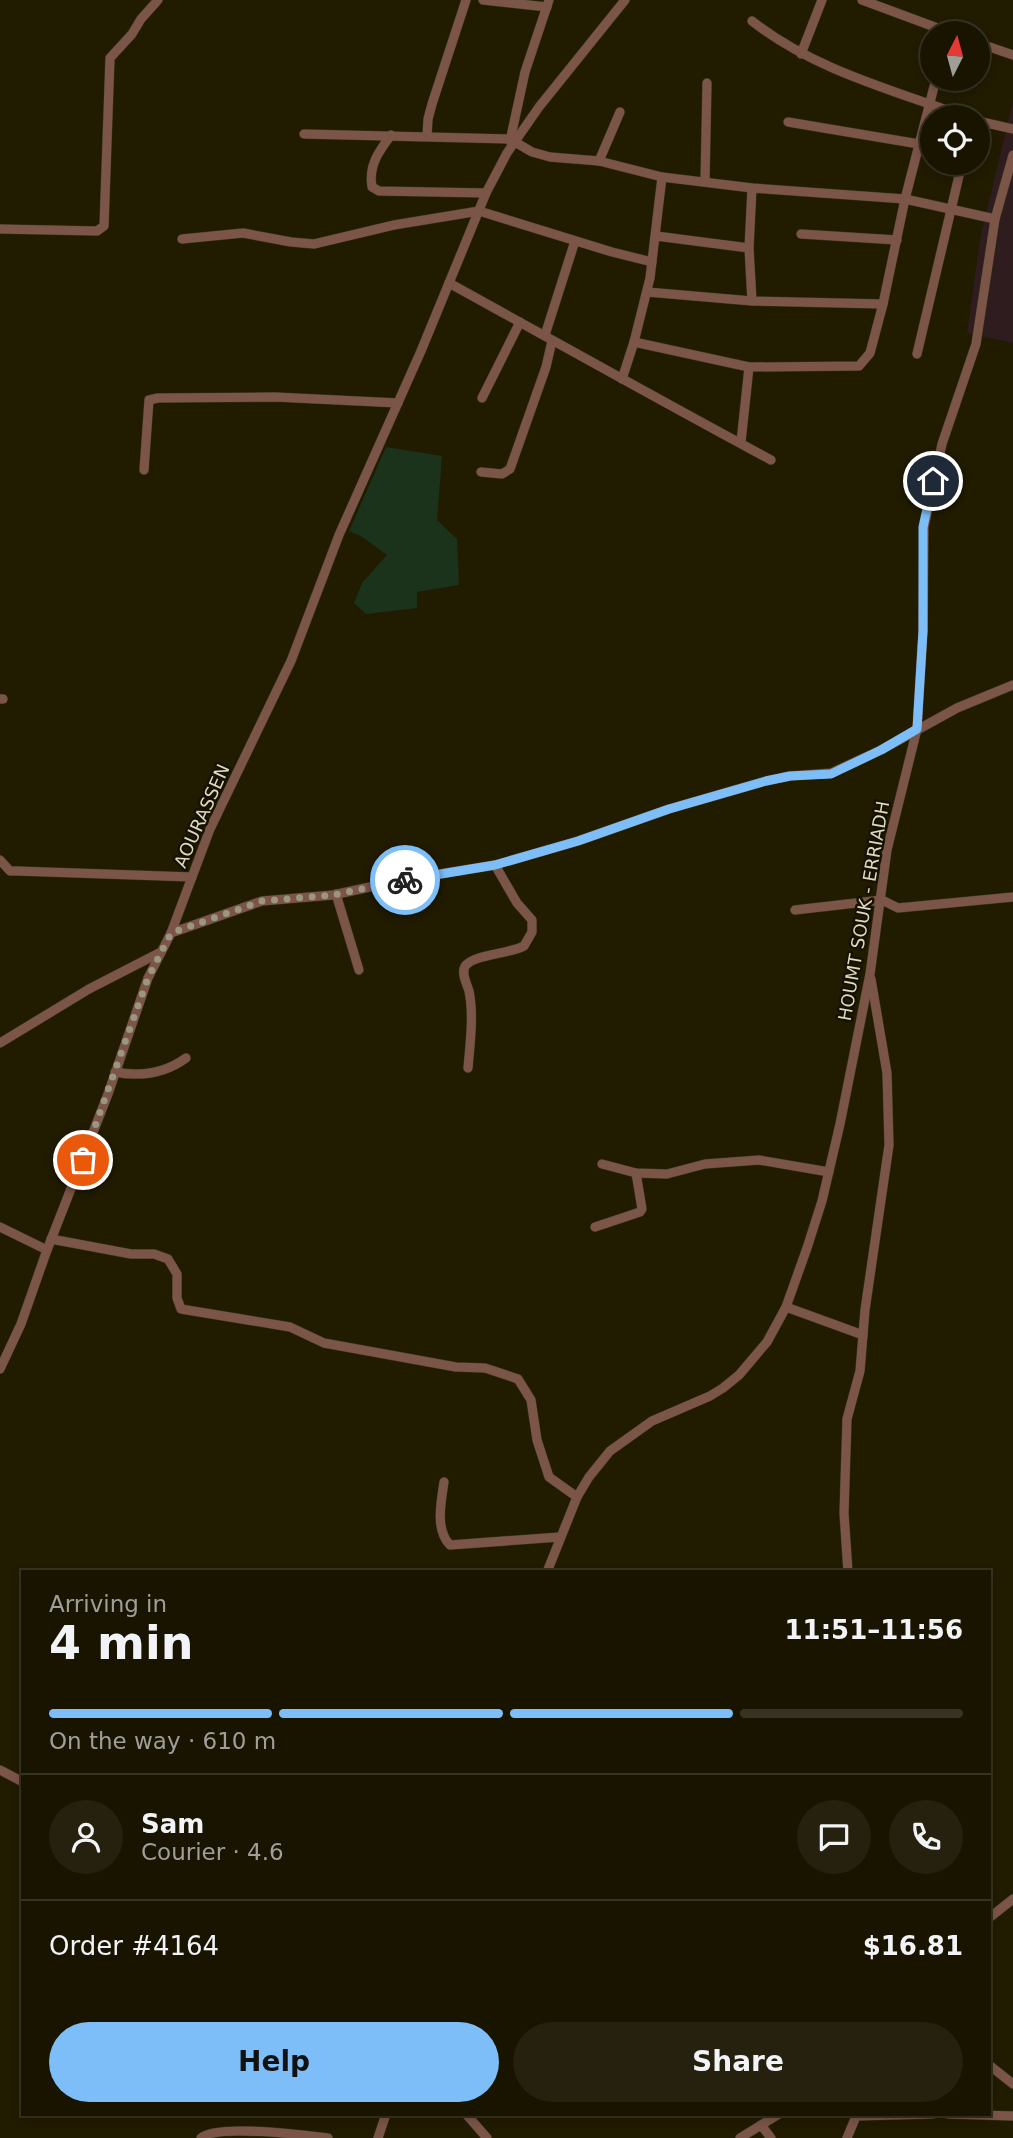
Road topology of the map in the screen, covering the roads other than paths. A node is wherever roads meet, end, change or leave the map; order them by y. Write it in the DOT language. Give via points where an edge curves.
graph roads {
  1 [pos="158,0"];
  2 [pos="466,0"];
  3 [pos="483,0"];
  4 [pos="625,0"];
  5 [pos="822,0"];
  6 [pos="862,0"];
  7 [pos="548,3"];
  8 [pos="752,21"];
  9 [pos="920,22"];
  10 [pos="990,47"];
  11 [pos="801,54"];
  12 [pos="1013,55"];
  13 [pos="707,83"];
  14 [pos="933,91"];
  15 [pos="519,97"];
  16 [pos="930,104"];
  17 [pos="539,107"];
  18 [pos="620,112"];
  19 [pos="788,122"];
  20 [pos="990,124"];
  21 [pos="1013,129"];
  22 [pos="304,134"];
  23 [pos="391,135"];
  24 [pos="427,136"];
  25 [pos="513,140"];
  26 [pos="919,144"];
  27 [pos="1013,155"];
  28 [pos="599,161"];
  29 [pos="959,175"];
  30 [pos="662,177"];
  31 [pos="705,181"];
  32 [pos="752,188"];
  33 [pos="486,193"];
  34 [pos="905,200"];
  35 [pos="950,209"];
  36 [pos="479,211"];
  37 [pos="995,219"];
  38 [pos="0,229"];
  39 [pos="801,234"];
  40 [pos="656,236"];
  41 [pos="182,239"];
  42 [pos="897,240"];
  43 [pos="575,241"];
  44 [pos="749,248"];
  45 [pos="652,262"];
  46 [pos="449,283"];
  47 [pos="647,292"];
  48 [pos="752,301"];
  49 [pos="883,304"];
  50 [pos="520,322"];
  51 [pos="548,338"];
  52 [pos="634,342"];
  53 [pos="917,354"];
  54 [pos="749,367"];
  55 [pos="622,379"];
  56 [pos="482,398"];
  57 [pos="398,403"];
  58 [pos="741,442"];
  59 [pos="771,460"];
  60 [pos="144,470"];
  61 [pos="481,472"];
  62 [pos="1013,685"];
  63 [pos="917,729"];
  64 [pos="0,860"];
  65 [pos="495,865"];
  66 [pos="192,877"];
  67 [pos="336,894"];
  68 [pos="1013,897"];
  69 [pos="882,900"];
  70 [pos="794,910"];
  71 [pos="171,933"];
  72 [pos="161,952"];
  73 [pos="359,970"];
  74 [pos="870,974"];
  75 [pos="0,1043"];
  76 [pos="186,1058"];
  77 [pos="468,1068"];
  78 [pos="115,1072"];
  79 [pos="602,1164"];
  80 [pos="829,1172"];
  81 [pos="636,1173"];
  82 [pos="0,1227"];
  83 [pos="595,1227"];
  84 [pos="51,1239"];
  85 [pos="47,1250"];
  86 [pos="786,1307"];
  87 [pos="863,1335"];
  88 [pos="0,1369"];
  89 [pos="444,1482"];
  90 [pos="576,1497"];
  91 [pos="560,1537"];
  92 [pos="548,1570"];
  93 [pos="848,1570"];
  94 [pos="0,1770"];
  95 [pos="21,1781"];
  96 [pos="1013,1899"];
  97 [pos="991,1916"];
  98 [pos="991,2067"];
  99 [pos="1013,2084"];
  100 [pos="991,2115"];
  101 [pos="385,2116"];
  102 [pos="468,2116"];
  103 [pos="776,2116"];
  104 [pos="857,2116"];
  105 [pos="1013,2116"];
  106 [pos="761,2125"];
  107 [pos="848,2135"];
  108 [pos="201,2138"];
  109 [pos="328,2138"];
  110 [pos="379,2138"];
  111 [pos="487,2138"];
  112 [pos="740,2138"];
  113 [pos="771,2138"];
  114 [pos="838,2138"];
  1 -- 38 [label="street" via="110,58 104,226 97,231"];
  2 -- 24 [label="street" via="432,104"];
  3 -- 7 [label="street"];
  4 -- 17 [label="street"];
  5 -- 11 [label="street"];
  6 -- 9 [label="street"];
  7 -- 15 [label="street, AOURASSEN"];
  8 -- 11 [label="street"];
  10 -- 12 [label="street"];
  11 -- 16 [label="street"];
  13 -- 31 [label="street"];
  14 -- 16 [label="street"];
  15 -- 17 [label="street" via="526,105"];
  15 -- 25 [label="street, AOURASSEN"];
  16 -- 26 [label="street"];
  17 -- 25 [label="street"];
  18 -- 28 [label="street"];
  19 -- 26 [label="street"];
  20 -- 21 [label="street"];
  22 -- 23 [label="street"];
  23 -- 24 [label="street"];
  23 -- 33 [label="street" via="372,163 372,187 379,191"];
  24 -- 25 [label="street"];
  25 -- 28 [label="street" via="550,157"];
  25 -- 33 [label="street, AOURASSEN"];
  26 -- 34 [label="street"];
  27 -- 37 [label="street, HOUMT SOUK - ERRIADH"];
  28 -- 30 [label="street"];
  29 -- 35 [label="street"];
  30 -- 31 [label="street"];
  30 -- 40 [label="street"];
  31 -- 32 [label="street"];
  32 -- 34 [label="street"];
  32 -- 44 [label="street"];
  33 -- 36 [label="street, AOURASSEN"];
  34 -- 35 [label="street"];
  34 -- 42 [label="street"];
  35 -- 37 [label="street"];
  35 -- 53 [label="street"];
  36 -- 41 [label="street" via="314,244 243,233"];
  36 -- 43 [label="street"];
  36 -- 46 [label="street, AOURASSEN"];
  37 -- 63 [label="street, HOUMT SOUK - ERRIADH" via="976,344 942,444 923,527"];
  39 -- 42 [label="street"];
  40 -- 44 [label="street"];
  40 -- 45 [label="street"];
  42 -- 49 [label="street"];
  43 -- 45 [label="street"];
  43 -- 51 [label="street"];
  44 -- 48 [label="street"];
  45 -- 47 [label="street"];
  46 -- 50 [label="street"];
  46 -- 57 [label="street, AOURASSEN"];
  47 -- 48 [label="street"];
  47 -- 52 [label="street"];
  48 -- 49 [label="street"];
  49 -- 54 [label="street" via="870,353 859,366"];
  50 -- 51 [label="street"];
  50 -- 56 [label="street"];
  51 -- 55 [label="street"];
  51 -- 61 [label="street" via="546,367 510,469 502,474"];
  52 -- 54 [label="street"];
  52 -- 55 [label="street"];
  54 -- 58 [label="street"];
  55 -- 58 [label="street"];
  57 -- 60 [label="street" via="275,397 149,400"];
  57 -- 66 [label="street, AOURASSEN" via="339,535 291,661"];
  58 -- 59 [label="street"];
  62 -- 63 [label="street"];
  63 -- 65 [label="street" via="831,774 766,781"];
  63 -- 69 [label="street, HOUMT SOUK - ERRIADH" via="887,850"];
  64 -- 66 [label="street" via="17,872"];
  65 -- 67 [label="street"];
  65 -- 77 [label="street" via="533,926 524,946 478,958 464,970 470,994"];
  66 -- 71 [label="street, AOURASSEN"];
  67 -- 71 [label="street" via="262,901"];
  67 -- 73 [label="street"];
  68 -- 69 [label="street" via="911,908"];
  69 -- 70 [label="street"];
  69 -- 74 [label="street, HOUMT SOUK - ERRIADH"];
  71 -- 72 [label="street, AOURASSEN"];
  72 -- 75 [label="street" via="97,984"];
  72 -- 78 [label="street, AOURASSEN"];
  74 -- 80 [label="street, HOUMT SOUK - ERRIADH"];
  74 -- 87 [label="street" via="887,1073 890,1145"];
  76 -- 78 [label="street" via="153,1073"];
  78 -- 84 [label="street, AOURASSEN"];
  79 -- 81 [label="street"];
  80 -- 81 [label="street" via="759,1160 705,1164 667,1174"];
  80 -- 86 [label="street, HOUMT SOUK - ERRIADH"];
  81 -- 83 [label="street" via="640,1212"];
  82 -- 85 [label="street"];
  84 -- 85 [label="street, AOURASSEN"];
  84 -- 90 [label="street" via="168,1259 177,1274 181,1310 290,1327 324,1343 485,1368 518,1379 531,1400 549,1478"];
  85 -- 88 [label="street, AOURASSEN"];
  86 -- 87 [label="street"];
  86 -- 90 [label="street, HOUMT SOUK - ERRIADH" via="767,1342 739,1375 710,1396 636,1431 610,1451"];
  87 -- 93 [label="street" via="860,1371 846,1419"];
  89 -- 91 [label="street" via="440,1511 443,1538 450,1545"];
  90 -- 91 [label="street, HOUMT SOUK - ERRIADH"];
  91 -- 92 [label="street, HOUMT SOUK - ERRIADH"];
  94 -- 95 [label="street"];
  96 -- 97 [label="street"];
  98 -- 99 [label="street"];
  100 -- 105 [label="street"];
  101 -- 110 [label="street"];
  102 -- 111 [label="street"];
  103 -- 106 [label="street"];
  104 -- 107 [label="street"];
  106 -- 112 [label="street"];
  106 -- 113 [label="street"];
  107 -- 114 [label="street"];
  108 -- 109 [label="street" via="246,2131"];
}
